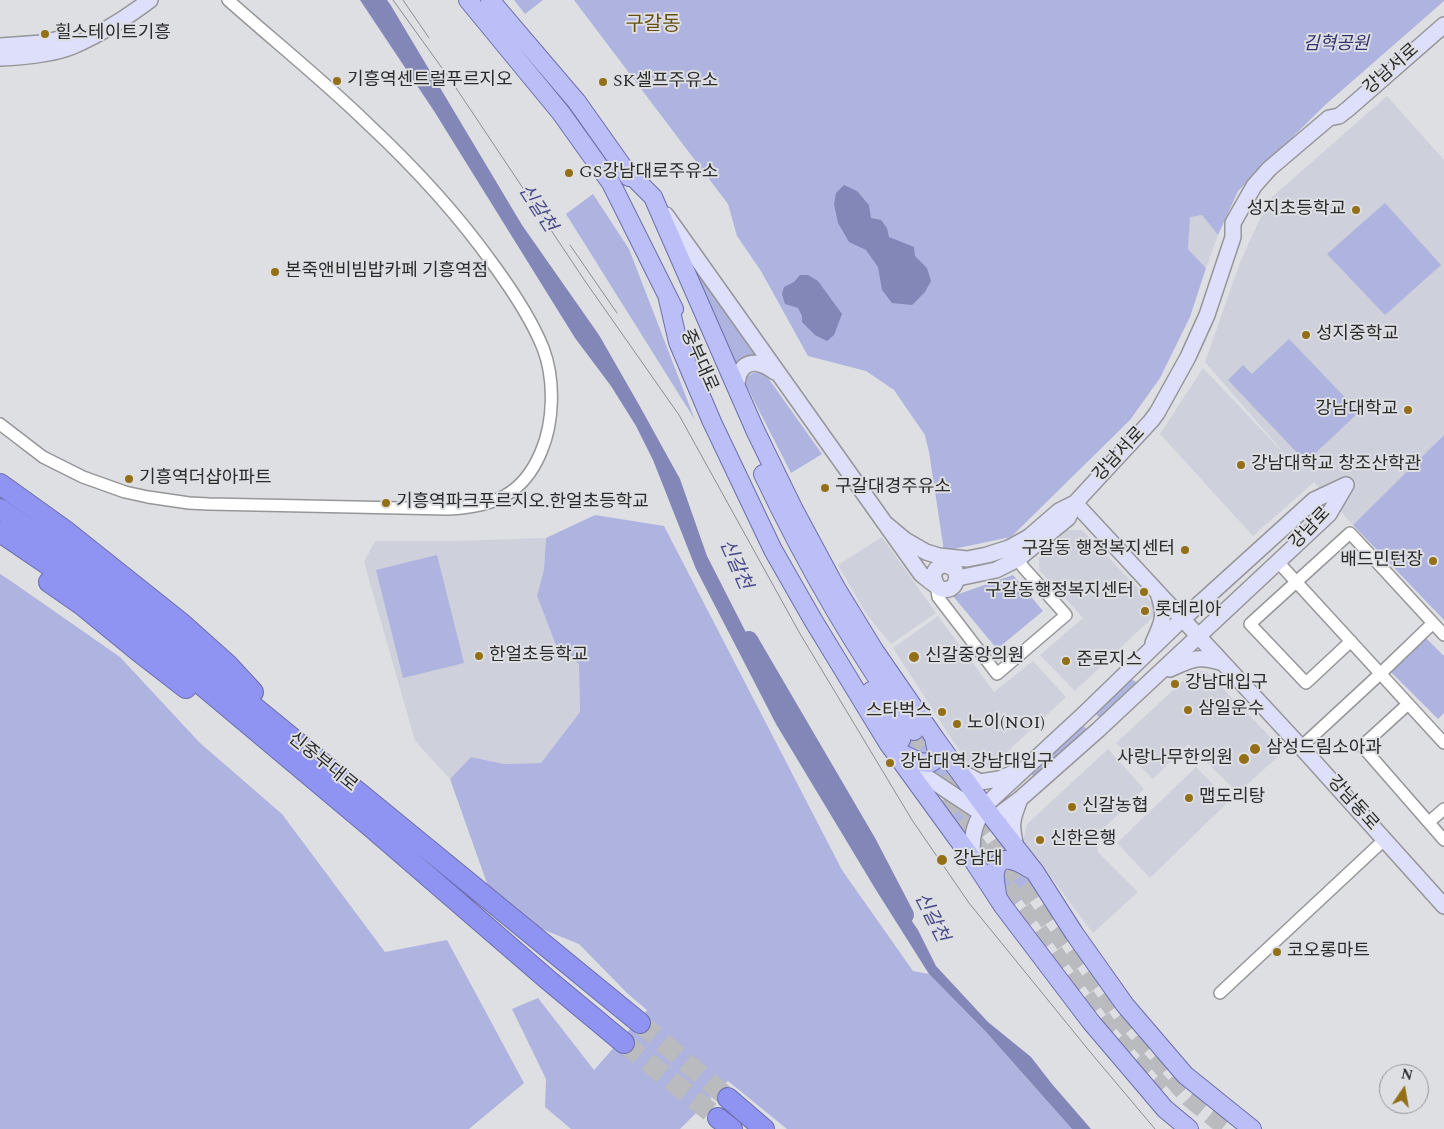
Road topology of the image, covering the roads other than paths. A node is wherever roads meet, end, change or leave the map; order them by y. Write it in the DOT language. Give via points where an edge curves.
graph roads {
  1 [pos="135,0"];
  2 [pos="150,0"];
  3 [pos="228,0"];
  4 [pos="468,0"];
  5 [pos="490,0"];
  6 [pos="1444,25"];
  7 [pos="0,46"];
  8 [pos="0,58"];
  9 [pos="623,166"];
  10 [pos="654,197"];
  11 [pos="782,378"];
  12 [pos="736,387"];
  13 [pos="0,424"];
  14 [pos="0,484"];
  15 [pos="1075,503"];
  16 [pos="0,509"];
  17 [pos="887,525"];
  18 [pos="0,532"];
  19 [pos="1029,537"];
  20 [pos="905,540"];
  21 [pos="0,548"];
  22 [pos="1018,559"];
  23 [pos="1278,562"];
  24 [pos="951,570"];
  25 [pos="1296,582"];
  26 [pos="941,587"];
  27 [pos="1157,592"];
  28 [pos="1183,619"];
  29 [pos="1433,623"];
  30 [pos="1444,635"];
  31 [pos="1199,636"];
  32 [pos="1351,641"];
  33 [pos="1151,649"];
  34 [pos="1223,663"];
  35 [pos="1381,673"];
  36 [pos="1157,675"];
  37 [pos="1408,704"];
  38 [pos="281,729"];
  39 [pos="934,737"];
  40 [pos="900,742"];
  41 [pos="1444,743"];
  42 [pos="1301,747"];
  43 [pos="1024,768"];
  44 [pos="958,770"];
  45 [pos="1007,785"];
  46 [pos="1020,799"];
  47 [pos="1444,809"];
  48 [pos="986,812"];
  49 [pos="1429,822"];
  50 [pos="370,826"];
  51 [pos="1385,839"];
  52 [pos="1444,840"];
  53 [pos="1016,849"];
  54 [pos="973,860"];
  55 [pos="1035,872"];
  56 [pos="997,896"];
  57 [pos="1444,906"];
  58 [pos="1220,993"];
  59 [pos="640,1023"];
  60 [pos="624,1043"];
  61 [pos="728,1098"];
  62 [pos="764,1129"];
  63 [pos="1189,1129"];
  64 [pos="1252,1129"];
  1 -- 7 [label="street" via="117,13 71,36 42,43"];
  2 -- 8 [label="street" via="122,21 72,47"];
  3 -- 13 [label="street" via="401,155 440,197 506,283 544,349 549,371 549,427 538,461 529,475 502,498 470,508 189,503 125,492 83,477 43,457"];
  4 -- 40 [label="main road, 중부대로" via="561,113 611,183 690,338 775,532"];
  5 -- 9 [label="main road, 중부대로" via="577,102"];
  6 -- 15 [label="street, 강남서로" via="1339,116 1335,124 1261,192 1233,237 1207,315 1157,413"];
  9 -- 10 [label="main road"];
  9 -- 40 [label="main road, 중부대로" via="646,208 778,506 825,595 885,692"];
  10 -- 11 [label="street"];
  10 -- 12 [label="main road"];
  11 -- 12 [label="street" via="760,363 750,364 739,374"];
  11 -- 17 [label="street"];
  12 -- 39 [label="main road" via="793,508 836,588"];
  14 -- 38 [label="highway" via="67,532 180,622 228,665"];
  15 -- 19 [label="street" via="1059,511"];
  15 -- 22 [label="street" via="1068,518"];
  15 -- 27 [label="street"];
  16 -- 38 [label="highway, 신중부대로" via="93,574"];
  17 -- 20 [label="street"];
  17 -- 26 [label="street" via="921,574"];
  18 -- 50 [label="highway, 신중부대로" via="103,602"];
  19 -- 20 [label="street" via="987,556 967,559 939,556"];
  19 -- 24 [label="street" via="1012,552 987,562"];
  20 -- 24 [label="street" via="916,555"];
  21 -- 50 [label="highway" via="82,605 311,788"];
  22 -- 24 [label="street" via="996,570"];
  22 -- 26 [label="street" via="1066,615 997,674 938,598"];
  23 -- 25 [label="street"];
  23 -- 28 [label="street, 강남로" via="1329,514 1346,485 1314,500"];
  23 -- 31 [label="street, 강남로"];
  24 -- 26 [label="street" via="954,586"];
  24 -- 26 [label="street" via="937,568 934,572 933,576"];
  25 -- 29 [label="street" via="1350,533"];
  25 -- 32 [label="street"];
  25 -- 32 [label="street" via="1250,624 1306,683"];
  27 -- 28 [label="street"];
  27 -- 33 [label="street" via="1163,615"];
  28 -- 31 [label="street"];
  28 -- 33 [label="street, 강남로"];
  29 -- 30 [label="street"];
  29 -- 35 [label="street"];
  31 -- 34 [label="street, 강남동로"];
  31 -- 36 [label="street, 강남로"];
  32 -- 35 [label="street"];
  33 -- 43 [label="street, 강남로"];
  34 -- 36 [label="street" via="1207,658 1192,659"];
  34 -- 42 [label="street, 강남동로"];
  35 -- 37 [label="street"];
  35 -- 42 [label="street"];
  36 -- 46 [label="street, 강남로"];
  37 -- 41 [label="street"];
  37 -- 49 [label="street" via="1362,746"];
  38 -- 59 [label="highway, 신중부대로"];
  39 -- 40 [label="main road" via="938,758 930,763 920,762"];
  39 -- 44 [label="main road"];
  40 -- 48 [label="street" via="916,770"];
  40 -- 54 [label="main road"];
  42 -- 51 [label="street, 강남동로"];
  43 -- 44 [label="street" via="999,779 980,782"];
  43 -- 45 [label="street"];
  44 -- 48 [label="main road"];
  45 -- 46 [label="street"];
  45 -- 48 [label="street"];
  46 -- 48 [label="street, 강남로" via="1000,814"];
  46 -- 53 [label="street" via="1012,828"];
  47 -- 49 [label="street"];
  48 -- 53 [label="main road"];
  48 -- 54 [label="street" via="973,830"];
  49 -- 52 [label="street"];
  50 -- 60 [label="highway, 신중부대로"];
  51 -- 57 [label="street, 강남동로"];
  51 -- 58 [label="street"];
  53 -- 55 [label="main road"];
  54 -- 56 [label="main road"];
  55 -- 56 [label="main road" via="1015,860 1001,861 995,872"];
  55 -- 64 [label="main road" via="1125,1005 1185,1074"];
  56 -- 63 [label="main road" via="1091,1022 1165,1109"];
  61 -- 62 [label="highway"];
}
